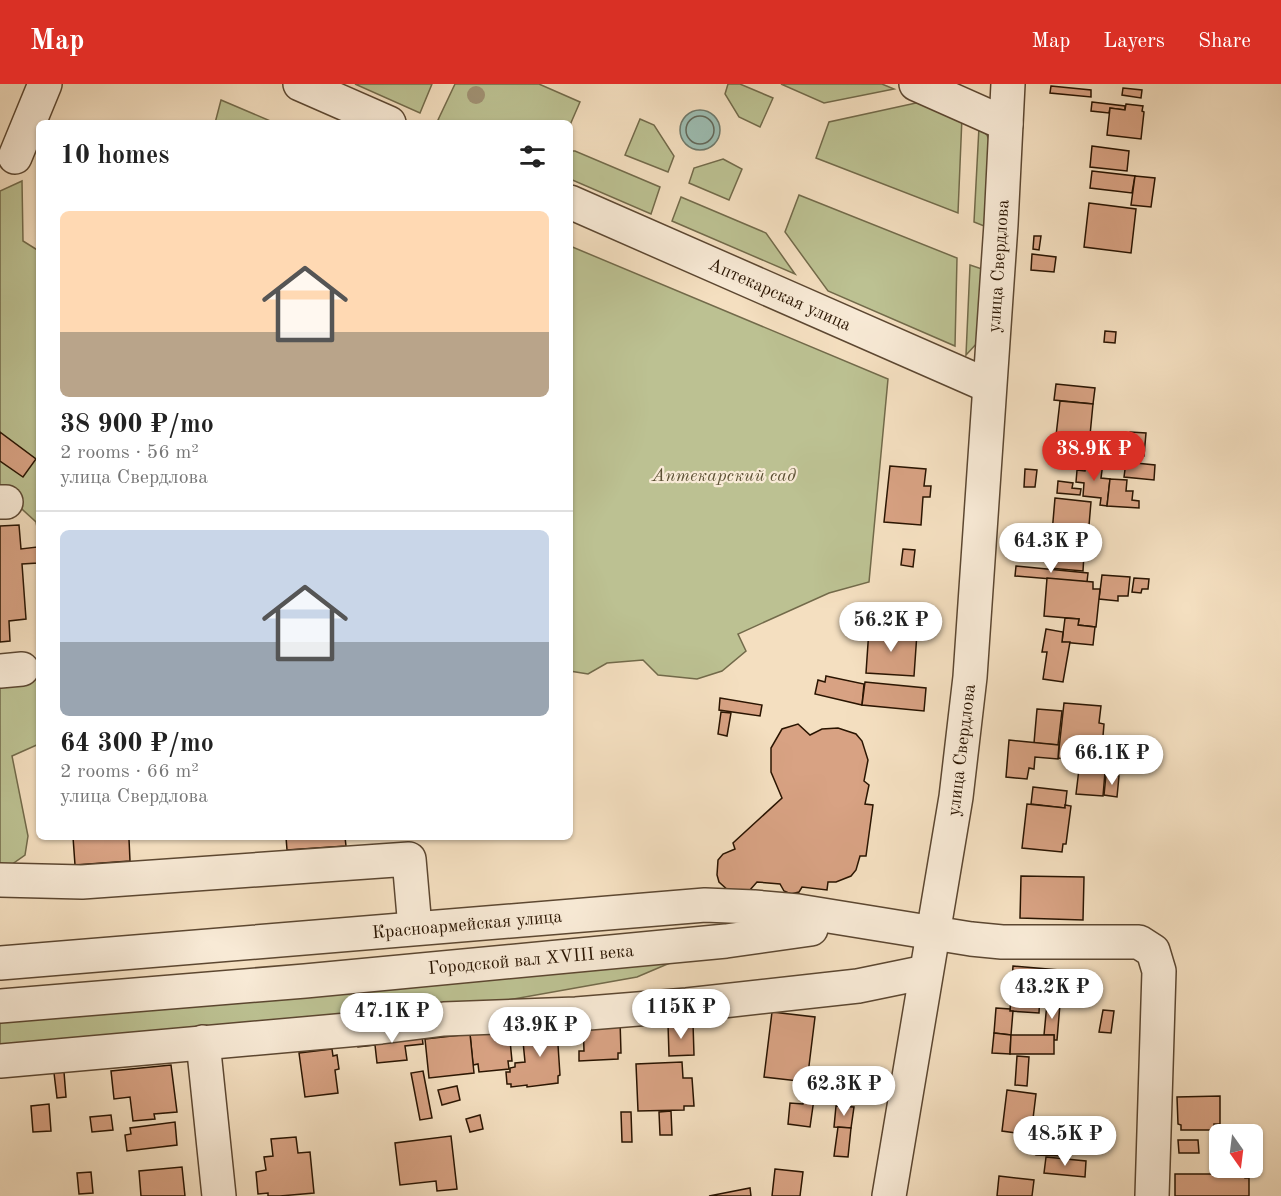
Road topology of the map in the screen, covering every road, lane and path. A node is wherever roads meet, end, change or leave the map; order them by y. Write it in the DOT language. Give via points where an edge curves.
graph roads {
  1 [pos="45,84"];
  2 [pos="300,84"];
  3 [pos="916,84"];
  4 [pos="1008,84"];
  5 [pos="382,120"];
  6 [pos="1006,124"];
  7 [pos="18,158"];
  8 [pos="573,203"];
  9 [pos="989,386"];
  10 [pos="0,880"];
  11 [pos="415,928"];
  12 [pos="811,929"];
  13 [pos="933,933"];
  14 [pos="0,963"];
  15 [pos="926,972"];
  16 [pos="0,1006"];
  17 [pos="203,1042"];
  18 [pos="0,1061"];
  19 [pos="219,1196"];
  20 [pos="889,1196"];
  21 [pos="1152,1196"];
  1 -- 7 [label="street"];
  2 -- 5 [label="street"];
  3 -- 6 [label="street"];
  4 -- 6 [label="street, улица Свердлова"];
  6 -- 9 [label="street, улица Свердлова"];
  8 -- 9 [label="street, Аптекарская улица"];
  9 -- 13 [label="street, улица Свердлова" via="964,741"];
  10 -- 11 [label="street" via="82,882 409,859"];
  11 -- 13 [label="street, Красноармейская улица" via="705,905 798,911"];
  11 -- 14 [label="street, Красноармейская улица"];
  12 -- 16 [label="street, Городской вал XVIII века" via="714,942 305,981"];
  13 -- 15 [label="street, улица Свердлова"];
  13 -- 21 [label="street, Красноармейская улица" via="1002,942 1139,942 1153,951 1159,971"];
  15 -- 17 [label="street" via="839,989 687,1005 444,1019"];
  15 -- 20 [label="street, улица Свердлова"];
  17 -- 18 [label="street"];
  17 -- 19 [label="street"];
}
